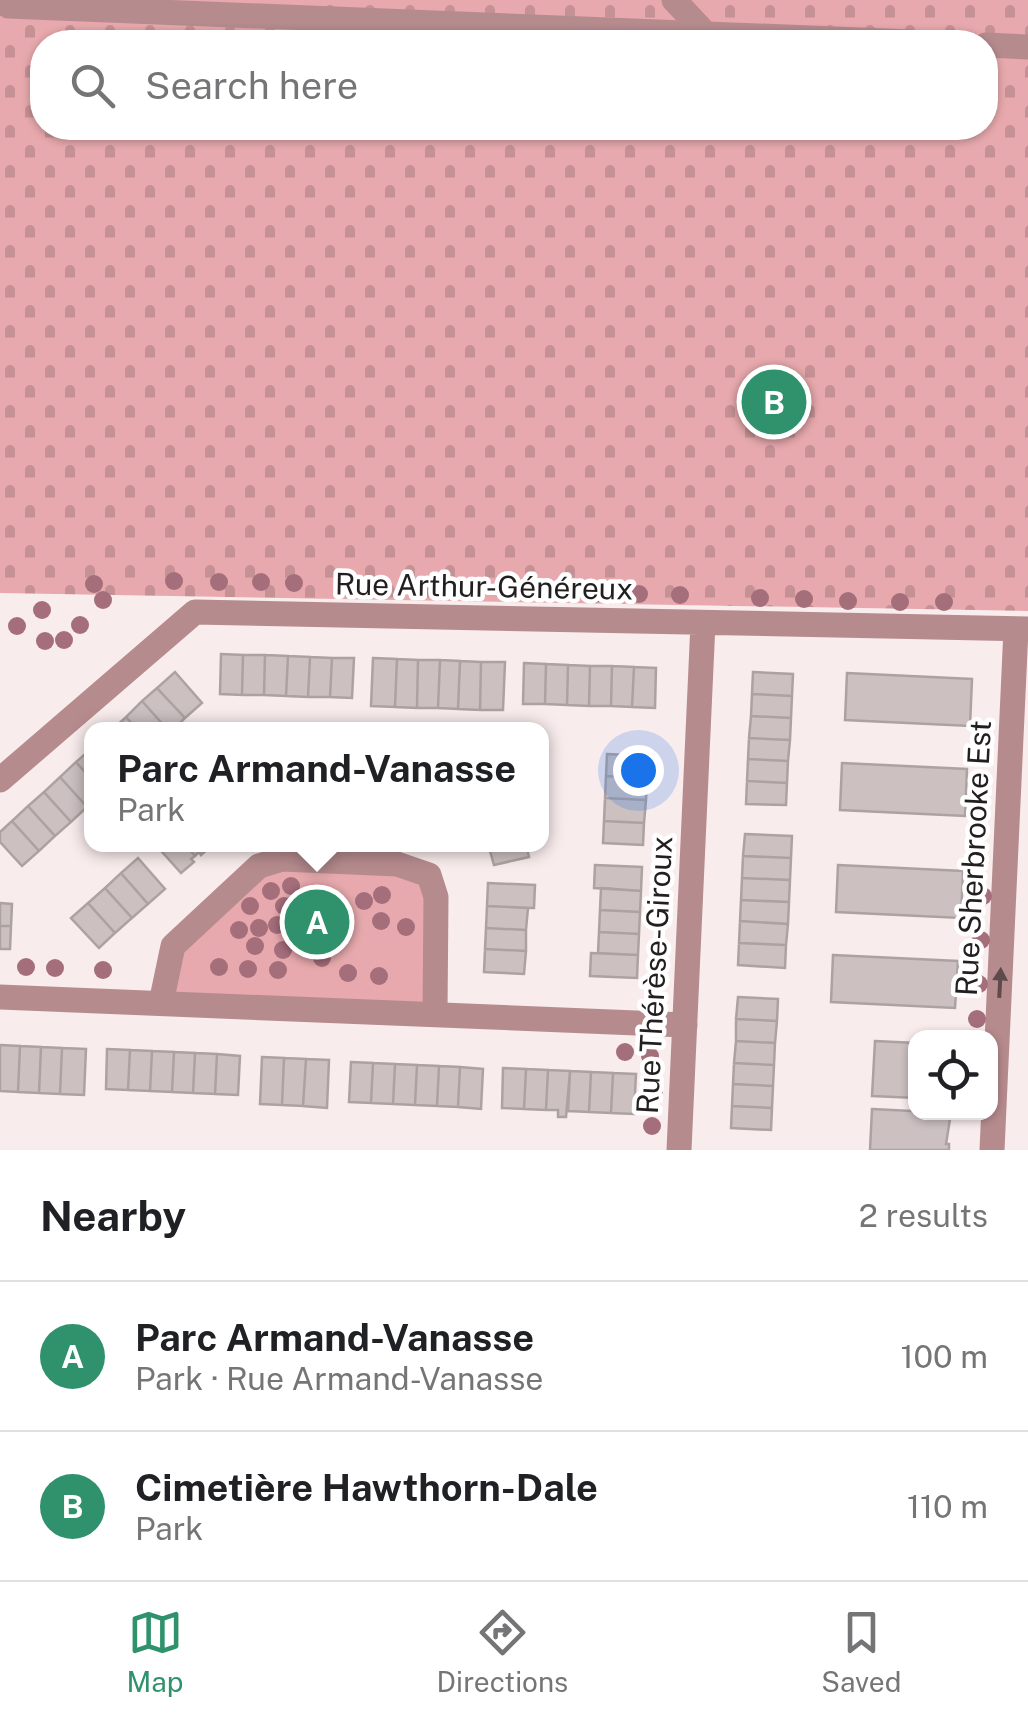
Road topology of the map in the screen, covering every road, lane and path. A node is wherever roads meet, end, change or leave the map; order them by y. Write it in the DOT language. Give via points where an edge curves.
graph roads {
  1 [pos="674,0"];
  2 [pos="4,5"];
  3 [pos="610,30"];
  4 [pos="703,30"];
  5 [pos="998,46"];
  6 [pos="1028,47"];
  7 [pos="703,622"];
  8 [pos="1022,629"];
  9 [pos="0,780"];
  10 [pos="0,997"];
  11 [pos="161,1004"];
  12 [pos="435,1014"];
  13 [pos="685,1024"];
  14 [pos="679,1150"];
  15 [pos="992,1150"];
  1 -- 4 [label="street"];
  2 -- 3 [label="street"];
  5 -- 6 [label="street"];
  7 -- 8 [label="street, Rue Arthur-Généreux"];
  7 -- 9 [label="street, Rue Arthur-Généreux" via="196,612"];
  7 -- 13 [label="street, Rue Thérèse-Giroux"];
  15 -- 8 [label="street, Rue Sherbrooke Est, one-way"];
  10 -- 11 [label="street"];
  11 -- 12 [label="street"];
  11 -- 12 [label="street" via="173,946 259,866 282,859 398,864 429,874 436,898"];
  12 -- 13 [label="street"];
  13 -- 14 [label="street, Rue Thérèse-Giroux"];
}
